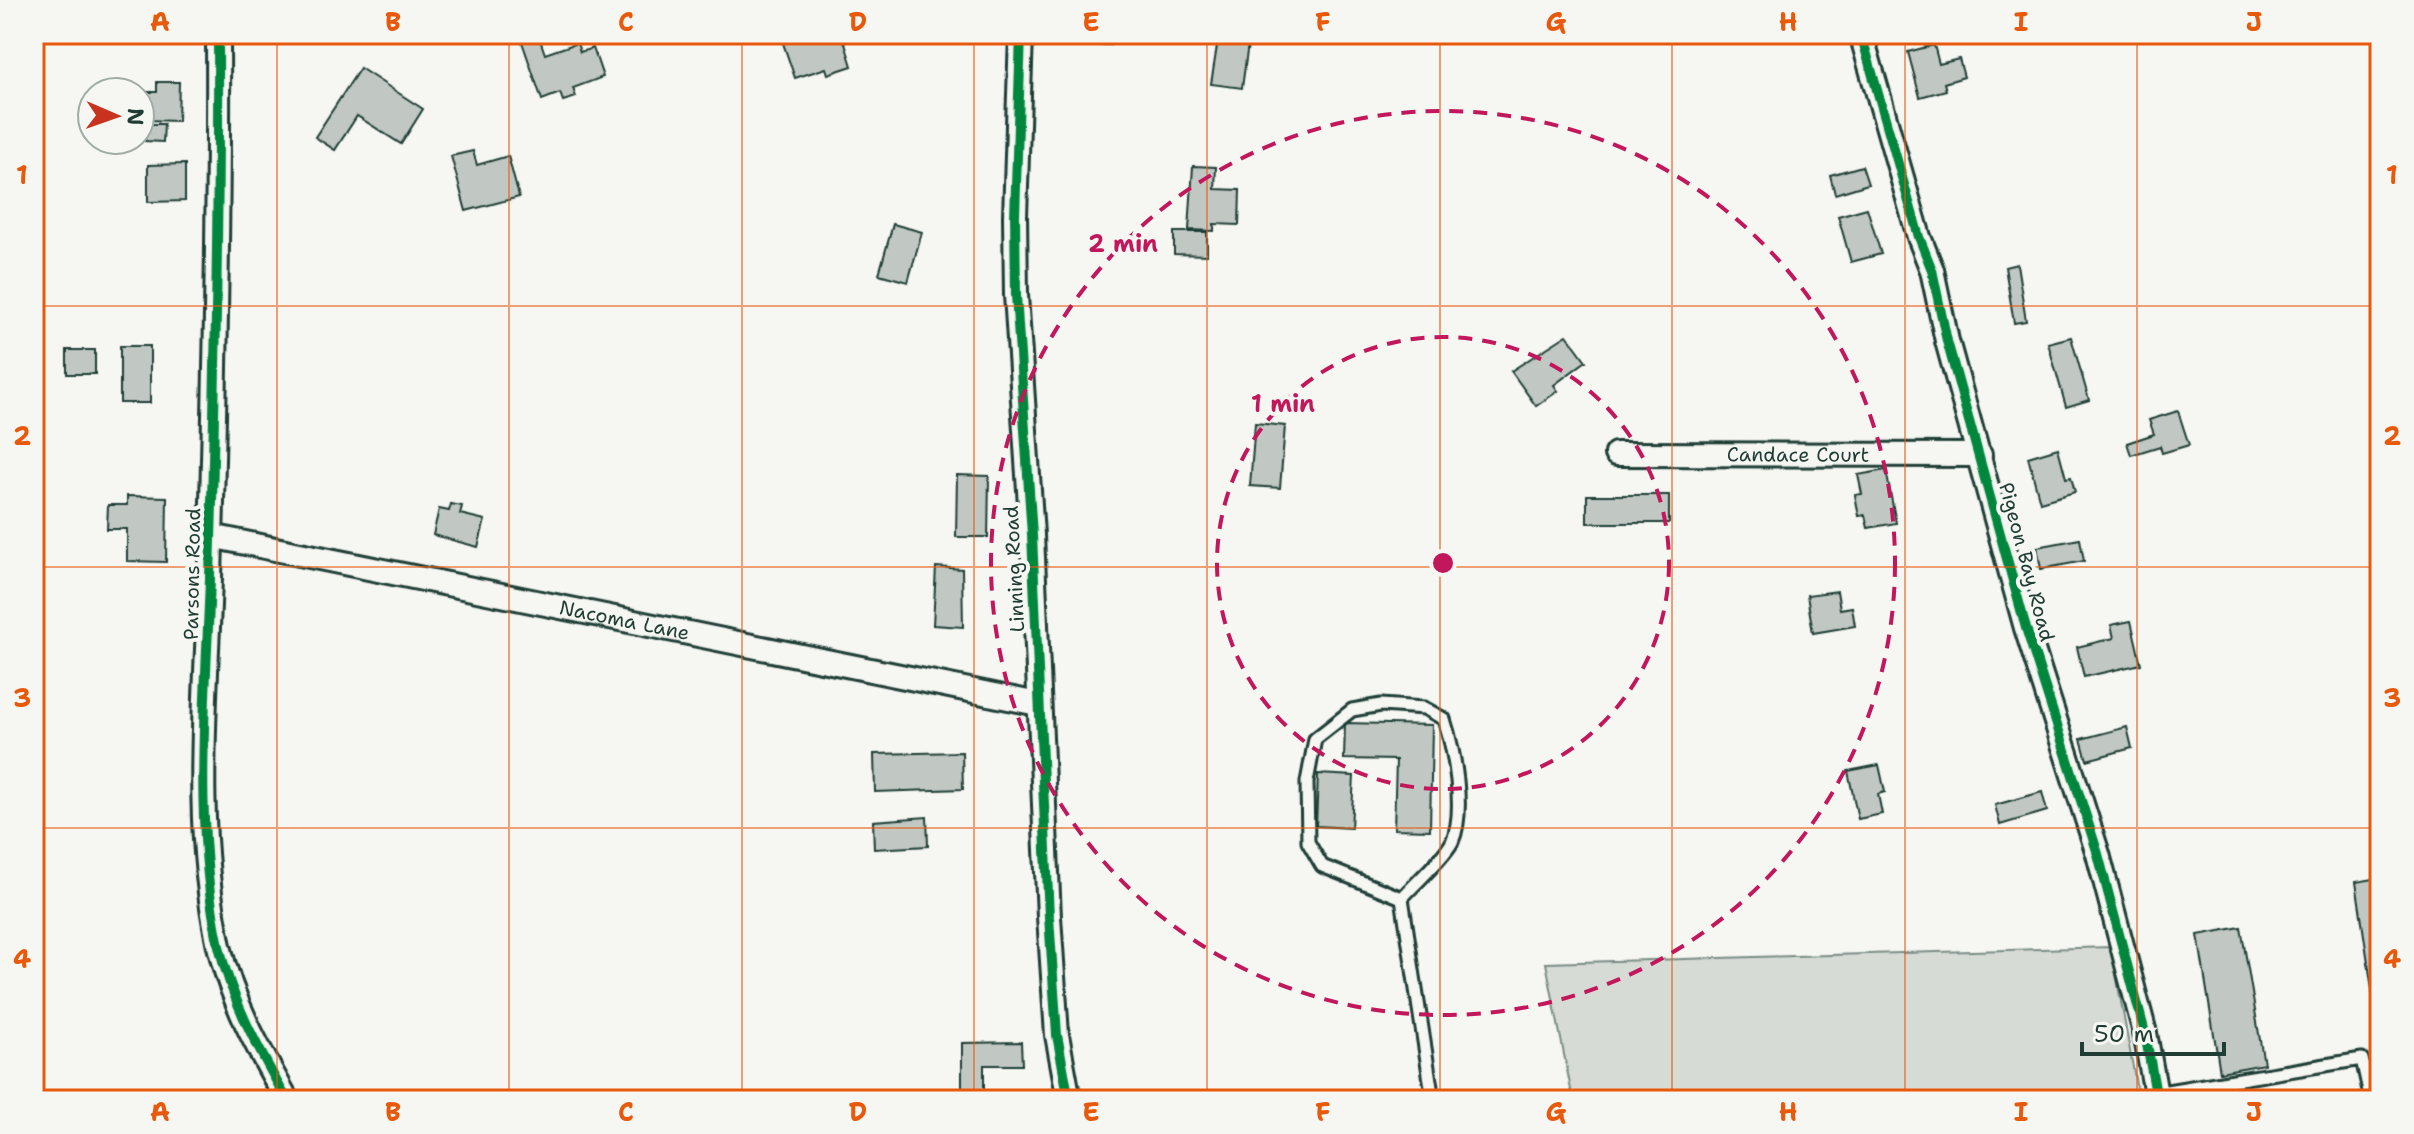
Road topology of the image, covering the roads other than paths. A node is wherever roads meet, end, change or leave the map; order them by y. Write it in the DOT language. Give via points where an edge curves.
graph roads {
  1 [pos="218,34"];
  2 [pos="1021,34"];
  3 [pos="1861,34"];
  4 [pos="1616,454"];
  5 [pos="1980,455"];
  6 [pos="211,536"];
  7 [pos="1038,704"];
  8 [pos="1402,898"];
  9 [pos="2156,1096"];
  10 [pos="287,1100"];
  11 [pos="1069,1100"];
  12 [pos="1433,1100"];
  13 [pos="2371,1100"];
  1 -- 6 [label="street, Parsons Road"];
  2 -- 7 [label="street, Linning Road" via="1016,295"];
  3 -- 5 [label="street, Pigeon Bay Road" via="1932,270"];
  4 -- 5 [label="street, Candace Court"];
  5 -- 9 [label="street, Pigeon Bay Road" via="2026,628 2098,854"];
  6 -- 7 [label="street, Nacoma Lane"];
  6 -- 10 [label="street, Parsons Road" via="207,860 219,945 231,986 247,1029"];
  7 -- 11 [label="street, Linning Road" via="1057,1035"];
  8 -- 8 [label="lane" via="1452,842 1459,791 1452,744 1444,719 1424,708 1381,705 1352,710 1315,739 1307,782 1308,842 1322,866"];
  8 -- 12 [label="lane"];
  9 -- 13 [label="lane" via="2362,1059"];
}
